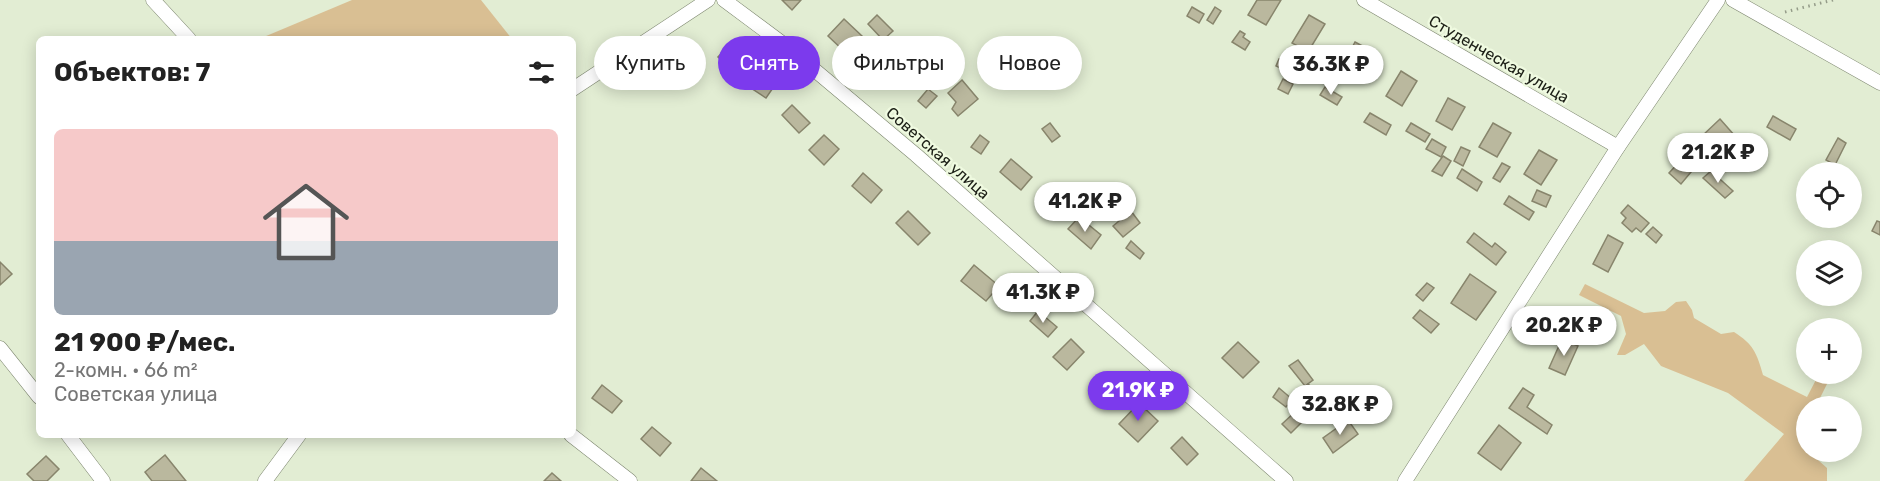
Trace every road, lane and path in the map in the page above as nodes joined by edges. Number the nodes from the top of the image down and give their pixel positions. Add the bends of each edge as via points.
1 (153, 0) edge
2 (708, 0) edge
3 (724, 0) edge
4 (1364, 0) edge
5 (1718, 0) edge
6 (1733, 0) edge
7 (1833, 0) edge
8 (1763, 17) junction
9 (186, 36) edge
10 (1880, 83) edge
11 (576, 87) edge
12 (1618, 147) junction
13 (0, 348) edge
14 (36, 393) edge
15 (70, 438) edge
16 (297, 438) edge
17 (575, 438) edge
18 (103, 481) edge
19 (265, 481) edge
20 (630, 481) edge
21 (1286, 481) edge
22 (1405, 481) edge

1 - 9 street
2 - 11 street
3 - 21 street, Советская улица via 786,46 916,155
4 - 12 street, Студенческая улица
5 - 12 street
6 - 8 street
7 - 8 path
8 - 10 street
12 - 22 street
13 - 14 street
15 - 18 street
16 - 19 street
17 - 20 street

